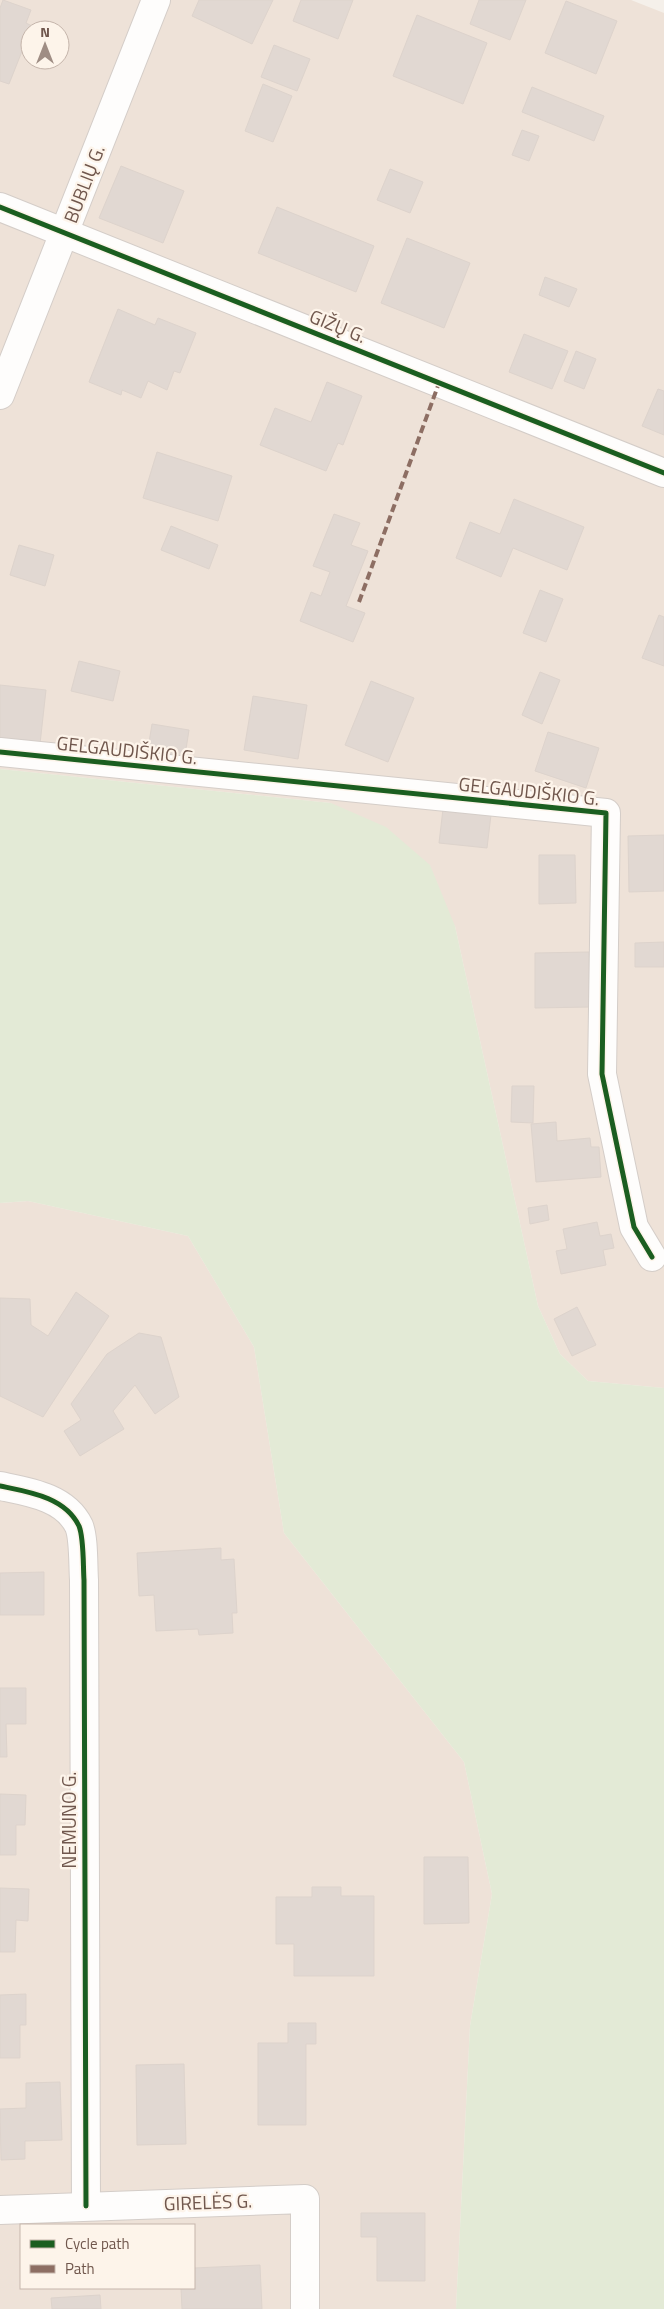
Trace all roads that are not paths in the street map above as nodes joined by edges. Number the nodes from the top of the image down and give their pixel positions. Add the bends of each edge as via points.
1 (156, 0) edge
2 (0, 207) edge
3 (64, 233) junction
4 (0, 395) edge
5 (664, 473) edge
6 (0, 752) edge
7 (652, 1257) dead end
8 (0, 1486) edge
9 (86, 2206) junction
10 (0, 2210) edge
11 (305, 2309) edge

1 - 3 street, BUBLIŲ G.
2 - 3 street, GIŽŲ G.
3 - 4 street, BUBLIŲ G.
3 - 5 street, GIŽŲ G.
6 - 7 street, GELGAUDIŠKIO G. via 606,813 602,1074 634,1227
8 - 9 street, NEMUNO G. via 31,1492 66,1508 80,1528 84,1580
9 - 10 street, GIRELĖS G.
9 - 11 street, GIRELĖS G. via 305,2198

